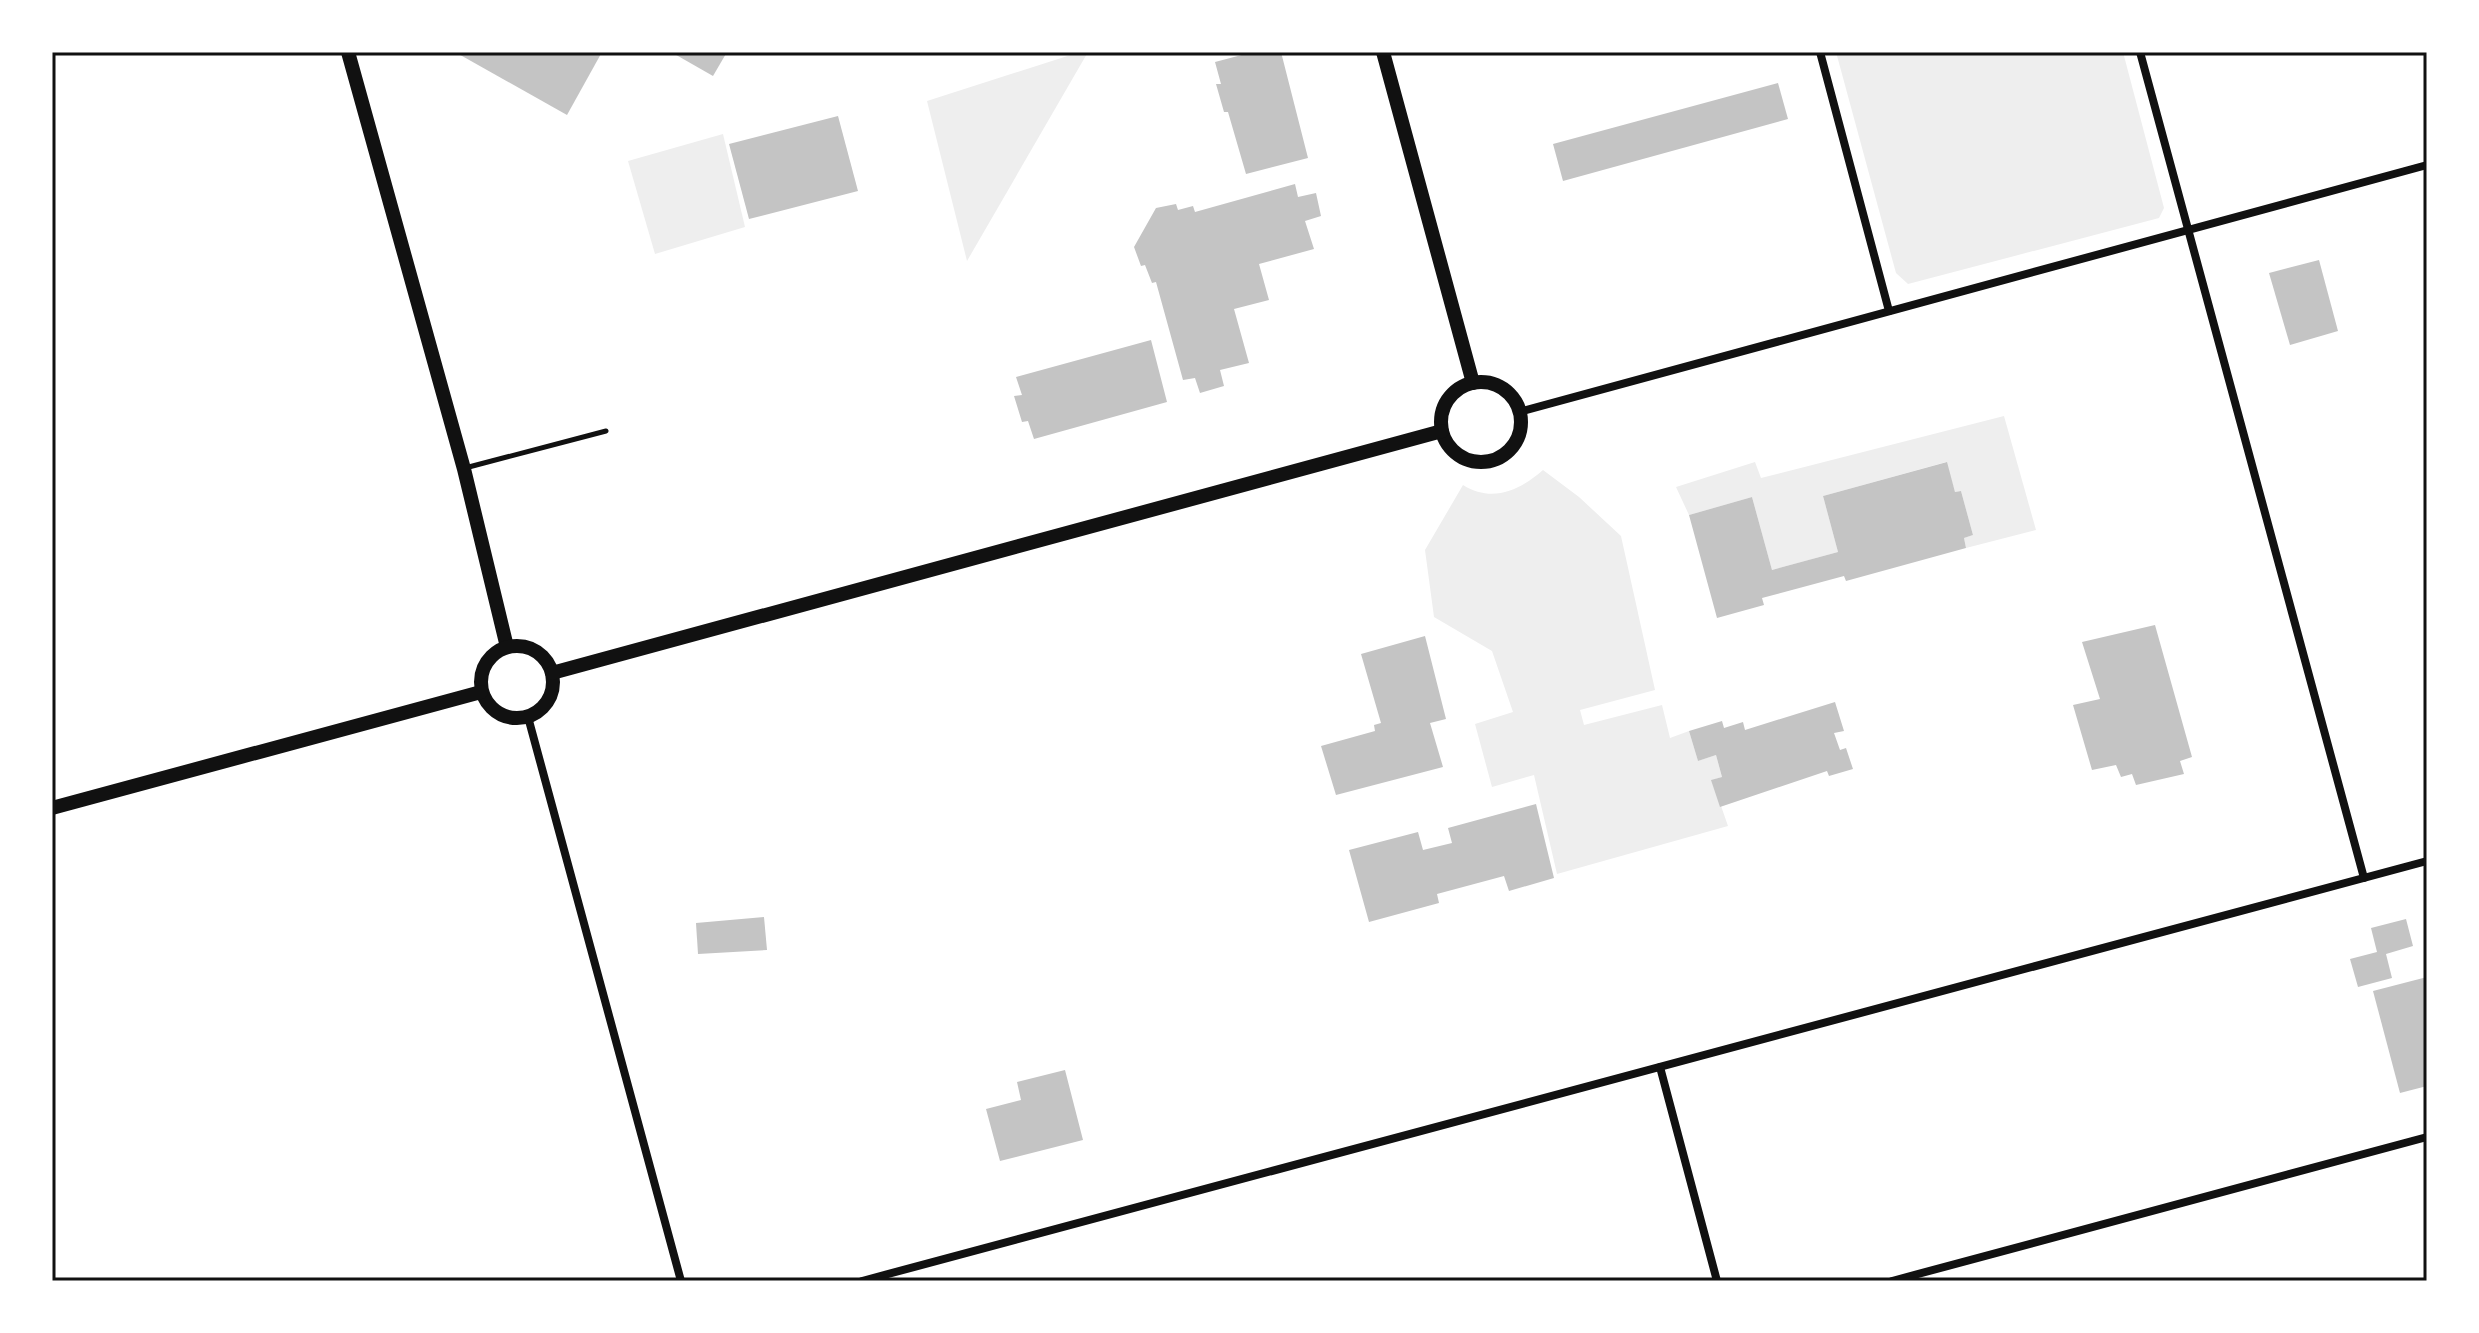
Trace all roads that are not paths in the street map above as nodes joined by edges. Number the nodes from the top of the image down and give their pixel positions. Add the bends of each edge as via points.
1 (348, 52) edge
2 (1383, 52) edge
3 (1820, 52) edge
4 (2140, 52) edge
5 (2427, 165) edge
6 (2188, 230) junction
7 (1889, 311) junction
8 (1473, 383) junction
9 (1519, 412) junction
10 (606, 431) dead end
11 (1442, 431) junction
12 (464, 469) junction
13 (507, 647) junction
14 (552, 673) junction
15 (481, 692) junction
16 (528, 717) junction
17 (52, 808) edge
18 (2427, 861) edge
19 (2364, 878) junction
20 (1660, 1067) junction
21 (2427, 1137) edge
22 (681, 1281) edge
23 (862, 1281) edge
24 (1717, 1281) edge
25 (1892, 1281) edge

1 - 12 street
2 - 8 street
3 - 7 street
4 - 6 street
5 - 6 street
6 - 7 street
6 - 19 street
7 - 9 street
8 - 9 street via 1507,392
8 - 11 street via 1444,406
9 - 11 street via 1521,424 1512,448 1491,461 1455,453
10 - 12 lane
11 - 14 street
12 - 13 street
13 - 14 street via 530,648
13 - 15 street via 488,659
14 - 16 street via 546,704
15 - 16 street via 494,711 516,719
15 - 17 street
16 - 22 street
18 - 19 street
19 - 20 street
20 - 23 street
20 - 24 street
21 - 25 street

